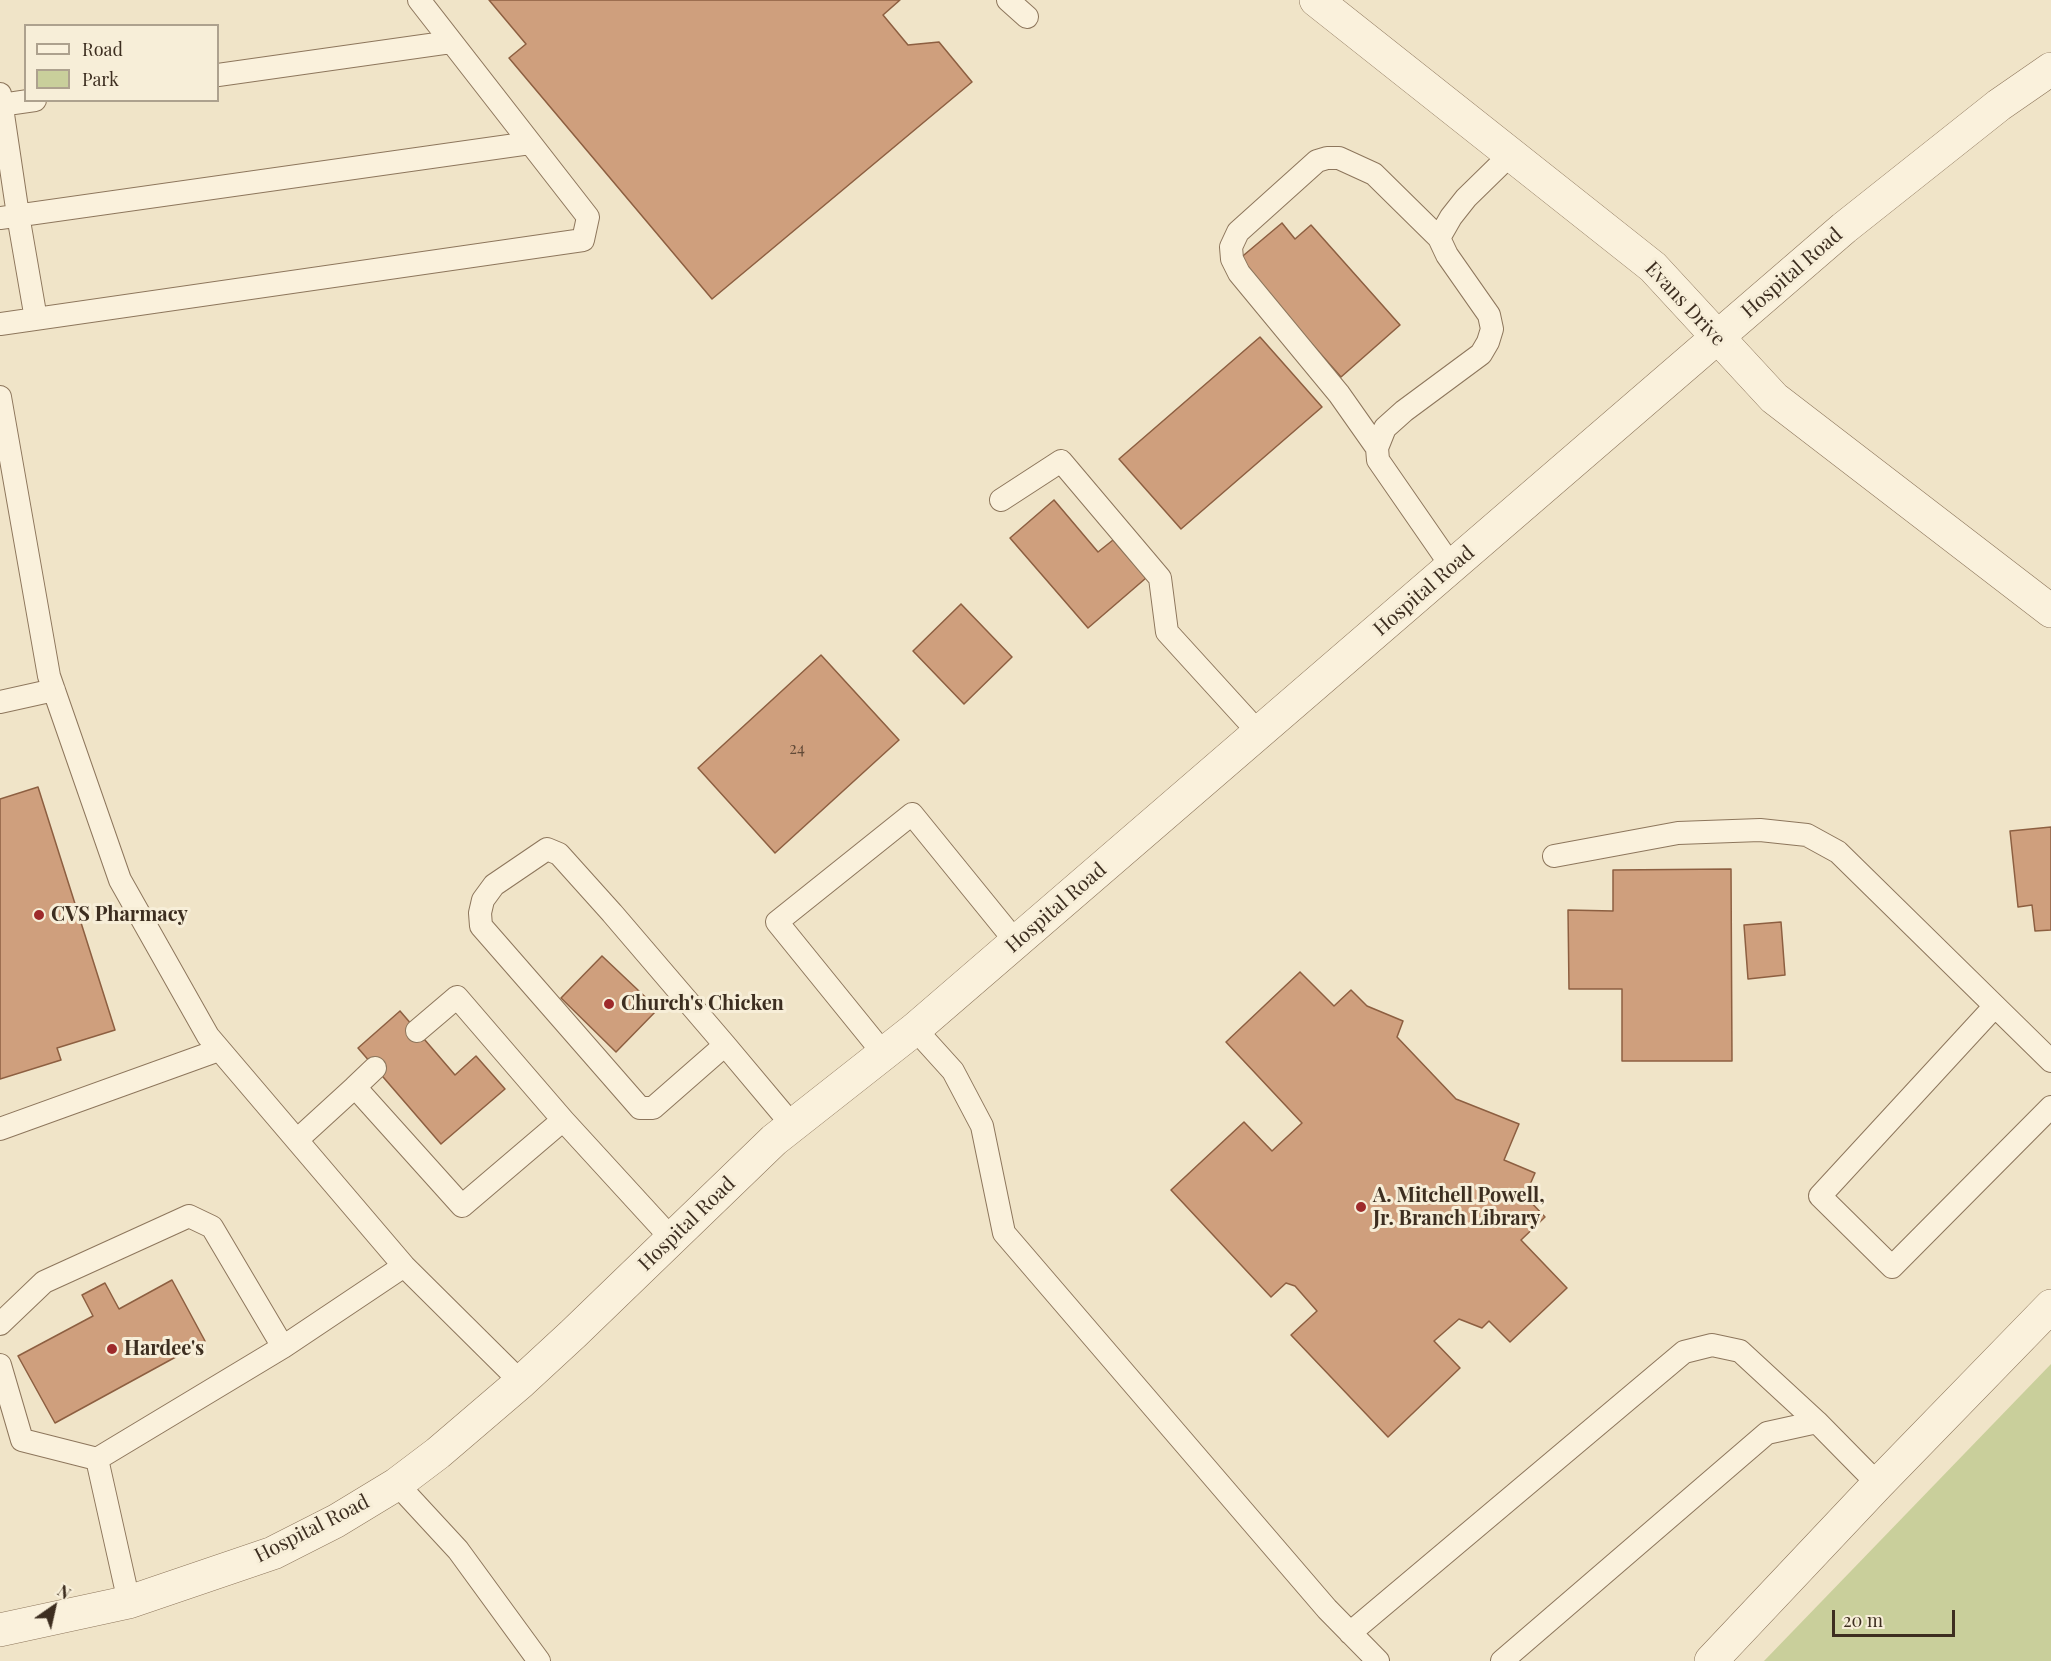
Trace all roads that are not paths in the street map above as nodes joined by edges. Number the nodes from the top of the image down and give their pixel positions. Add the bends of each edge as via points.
1 (419, 0) edge
2 (1008, 0) edge
3 (1316, 0) edge
4 (1027, 16) dead end
5 (451, 42) junction
6 (2051, 69) edge
7 (219, 75) edge
8 (24, 100) edge
9 (1, 101) edge
10 (530, 143) junction
11 (1511, 154) junction
12 (9, 216) edge
13 (1439, 238) junction
14 (36, 319) junction
15 (0, 324) edge
16 (1717, 337) junction
17 (0, 397) edge
18 (1377, 447) junction
19 (1001, 500) dead end
20 (1452, 567) junction
21 (2051, 611) edge
22 (54, 690) junction
23 (0, 702) edge
24 (1258, 733) junction
25 (1554, 856) dead end
26 (1016, 942) junction
27 (1995, 1006) junction
28 (915, 1029) junction
29 (417, 1031) dead end
30 (725, 1045) junction
31 (219, 1050) junction
32 (884, 1054) junction
33 (2051, 1061) edge
34 (375, 1068) dead end
35 (355, 1087) junction
36 (2051, 1107) edge
37 (563, 1120) junction
38 (793, 1126) junction
39 (0, 1129) edge
40 (297, 1140) junction
41 (672, 1239) junction
42 (404, 1266) junction
43 (2051, 1306) edge
44 (0, 1324) edge
45 (283, 1347) junction
46 (0, 1365) edge
47 (521, 1382) junction
48 (1817, 1422) junction
49 (97, 1459) junction
50 (397, 1484) junction
51 (1878, 1484) junction
52 (129, 1602) junction
53 (0, 1630) edge
54 (1350, 1633) junction
55 (539, 1661) edge
56 (1378, 1661) edge
57 (1502, 1661) edge
58 (1711, 1661) edge

1 - 5 lane
2 - 4 lane
3 - 11 street, Evans Drive
5 - 7 lane
5 - 10 lane
6 - 16 street, Hospital Road via 1999,105 1844,228
8 - 9 lane
9 - 12 lane
10 - 12 lane
10 - 14 lane via 588,217 582,240
11 - 13 lane via 1466,198
11 - 16 street, Evans Drive via 1653,267
12 - 14 lane
13 - 18 lane via 1489,315 1492,329 1481,354 1404,411 1385,428
13 - 18 lane via 1374,174 1339,158 1327,158 1317,161 1245,226 1231,247 1239,273 1339,394
14 - 15 lane
16 - 20 street, Hospital Road
16 - 21 street, Evans Drive via 1774,398
17 - 22 lane
18 - 20 lane via 1378,460
19 - 24 lane via 1061,461 1160,578 1167,632
20 - 24 street, Hospital Road
22 - 23 lane
22 - 31 lane via 120,880
24 - 26 street, Hospital Road
25 - 27 lane via 1678,833 1760,830 1807,836 1838,852
26 - 28 street, Hospital Road
26 - 32 lane via 912,814 777,922
27 - 33 lane
27 - 36 lane via 1820,1196 1892,1268
28 - 32 street, Hospital Road
28 - 54 lane via 952,1071 982,1126 1004,1233
29 - 37 lane via 457,998
30 - 30 lane via 559,854 547,849 494,885 483,900 481,926 640,1108 653,1108
30 - 38 lane
31 - 39 lane
31 - 40 lane
32 - 38 street, Hospital Road
34 - 35 lane
35 - 37 lane via 462,1206
35 - 40 lane
37 - 41 lane
38 - 41 street, Hospital Road
40 - 42 lane
41 - 47 street, Hospital Road
42 - 45 lane
42 - 47 lane
43 - 51 street
44 - 45 lane via 44,1282 189,1216 212,1227
45 - 49 lane
46 - 49 lane via 21,1440
47 - 50 street, Hospital Road
48 - 51 lane
48 - 54 lane via 1740,1351 1712,1345 1684,1352
48 - 57 lane via 1767,1433
49 - 52 lane
50 - 52 street, Hospital Road via 273,1553
50 - 55 lane via 458,1550
51 - 58 street
52 - 53 street, Hospital Road
54 - 56 lane

